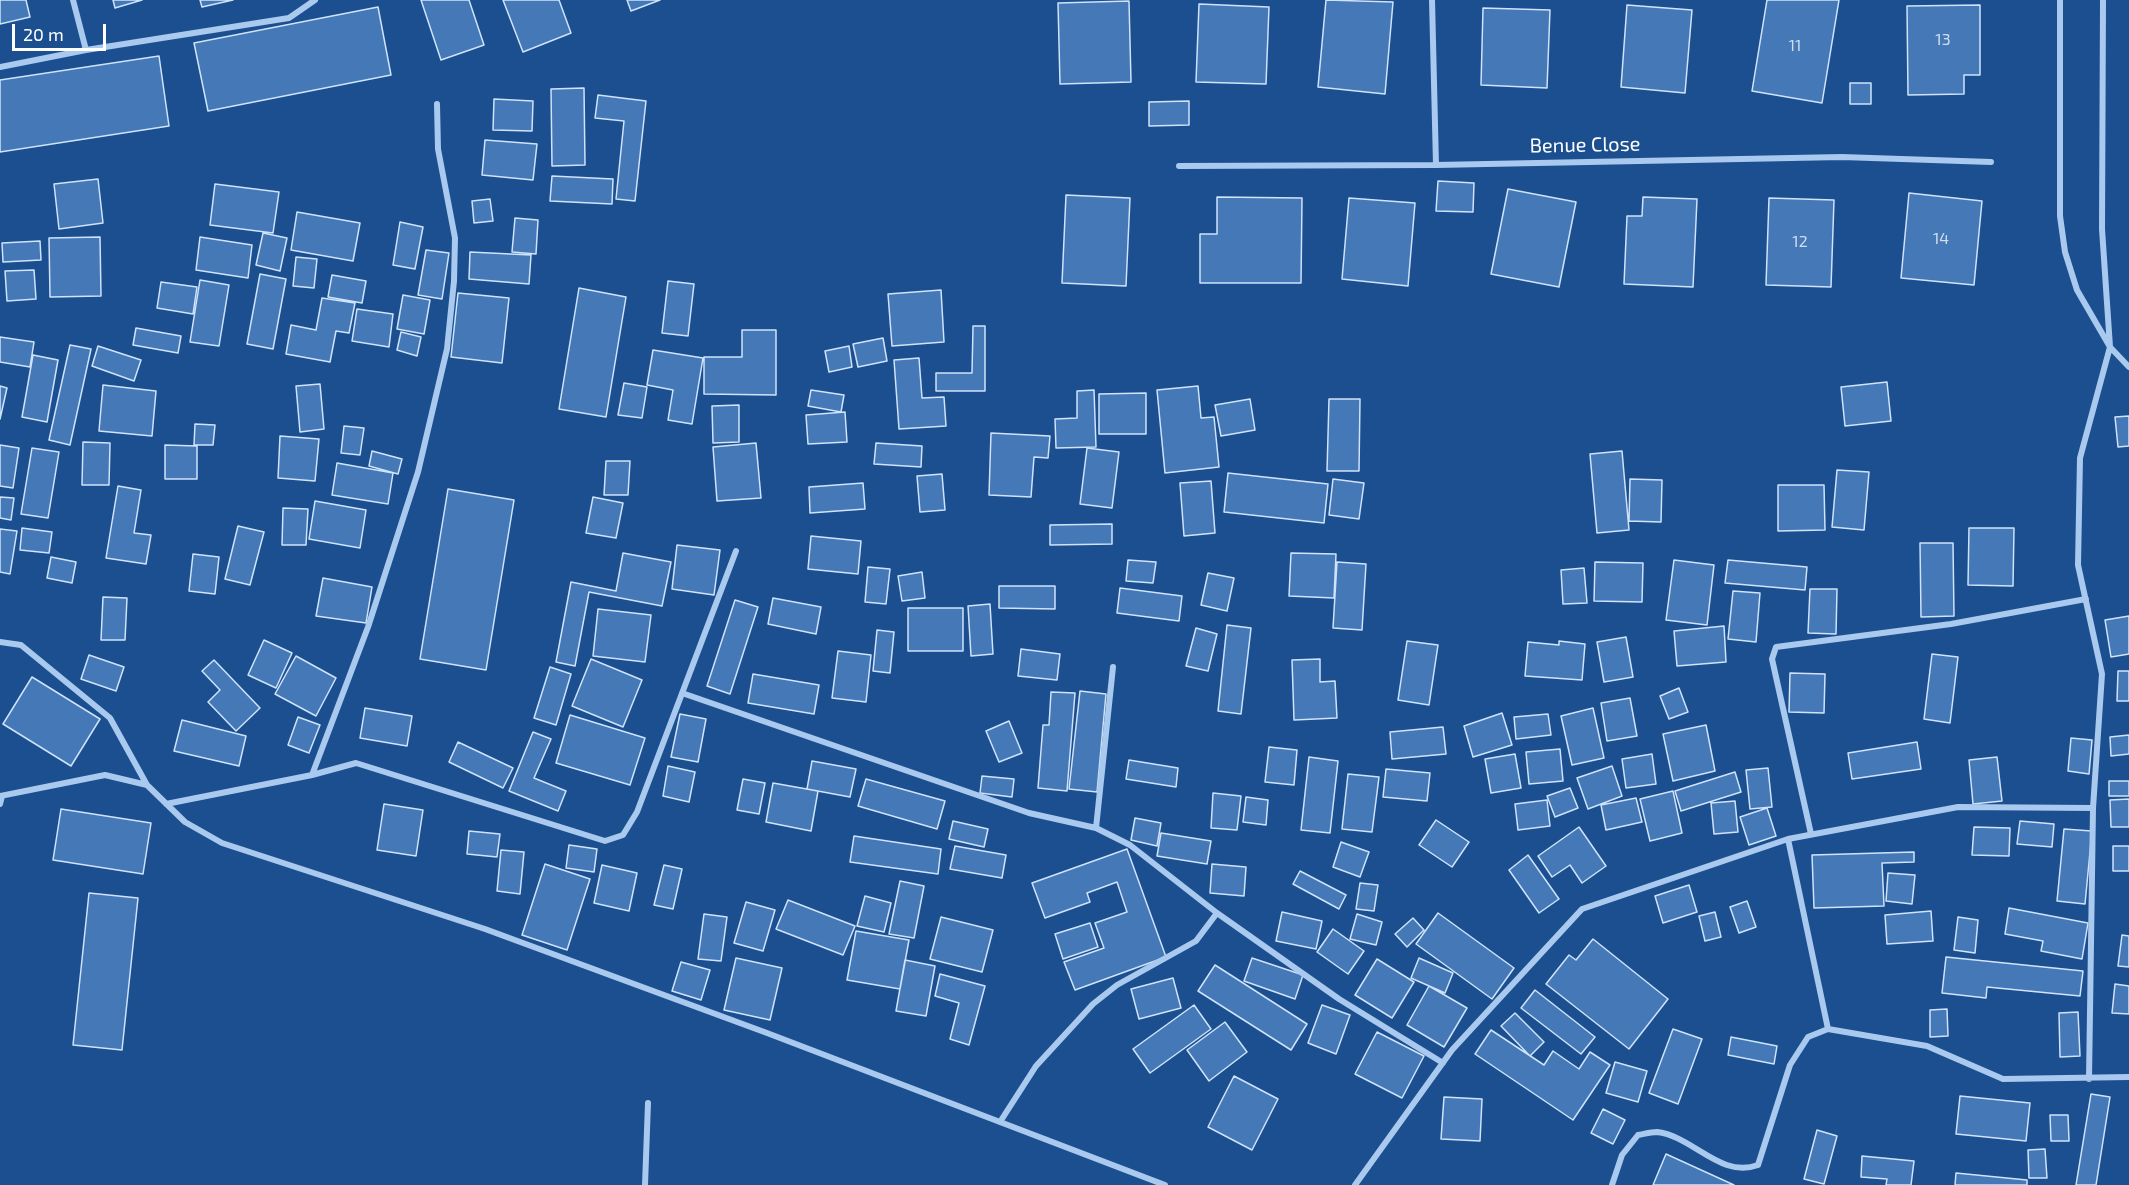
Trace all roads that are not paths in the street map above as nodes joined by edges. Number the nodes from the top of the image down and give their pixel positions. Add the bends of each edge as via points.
1 (73, 0) edge
2 (315, 0) edge
3 (1432, 0) edge
4 (2060, 0) edge
5 (2103, 0) edge
6 (86, 50) junction
7 (0, 67) edge
8 (437, 104) dead end
9 (1991, 162) dead end
10 (1179, 165) dead end
11 (1436, 165) junction
12 (2110, 348) junction
13 (2129, 367) edge
14 (736, 550) dead end
15 (2086, 599) junction
16 (0, 642) edge
17 (1113, 667) dead end
18 (682, 693) junction
19 (312, 775) junction
20 (147, 785) junction
21 (1, 796) edge
22 (0, 804) edge
23 (166, 804) junction
24 (2093, 808) junction
25 (1096, 828) junction
26 (1811, 834) junction
27 (1788, 839) junction
28 (1217, 913) junction
29 (1828, 1029) junction
30 (1443, 1063) junction
31 (2129, 1077) edge
32 (2089, 1079) junction
33 (648, 1103) dead end
34 (1000, 1122) junction
35 (645, 1185) edge
36 (1165, 1185) edge
37 (1355, 1185) edge
38 (1611, 1185) edge

1 - 6 street
2 - 6 street via 289,18
3 - 11 street
4 - 12 street via 2060,216 2065,252 2077,290
5 - 12 street via 2102,229
6 - 7 street
8 - 19 street via 438,149 455,238 447,349 415,483 368,627
9 - 11 street, Benue Close via 1842,157
10 - 11 street, Benue Close
12 - 13 street
12 - 15 street via 2080,458 2078,566
14 - 18 street
15 - 24 street via 2102,674
15 - 26 street via 1951,624 1776,647 1772,659
16 - 20 street via 21,645 110,718
17 - 25 street
18 - 19 street via 637,812 623,835 605,841 364,764 345,763
18 - 25 street via 1029,813
19 - 23 street
20 - 21 street via 105,775
20 - 23 street
21 - 22 street
23 - 34 street via 185,822 222,843 485,929
24 - 26 street via 1958,807
24 - 32 street
25 - 28 street via 1130,845
26 - 27 street
27 - 29 street
27 - 30 street via 1582,909
28 - 30 street via 1339,999
28 - 34 street via 1196,941 1117,985 1093,1004 1036,1066
29 - 32 street via 1927,1046 2003,1079
29 - 38 street via 1808,1037 1790,1065 1758,1166 1735,1169 1656,1132 1638,1136 1622,1155
30 - 37 street
31 - 32 street
33 - 35 street
34 - 36 street

